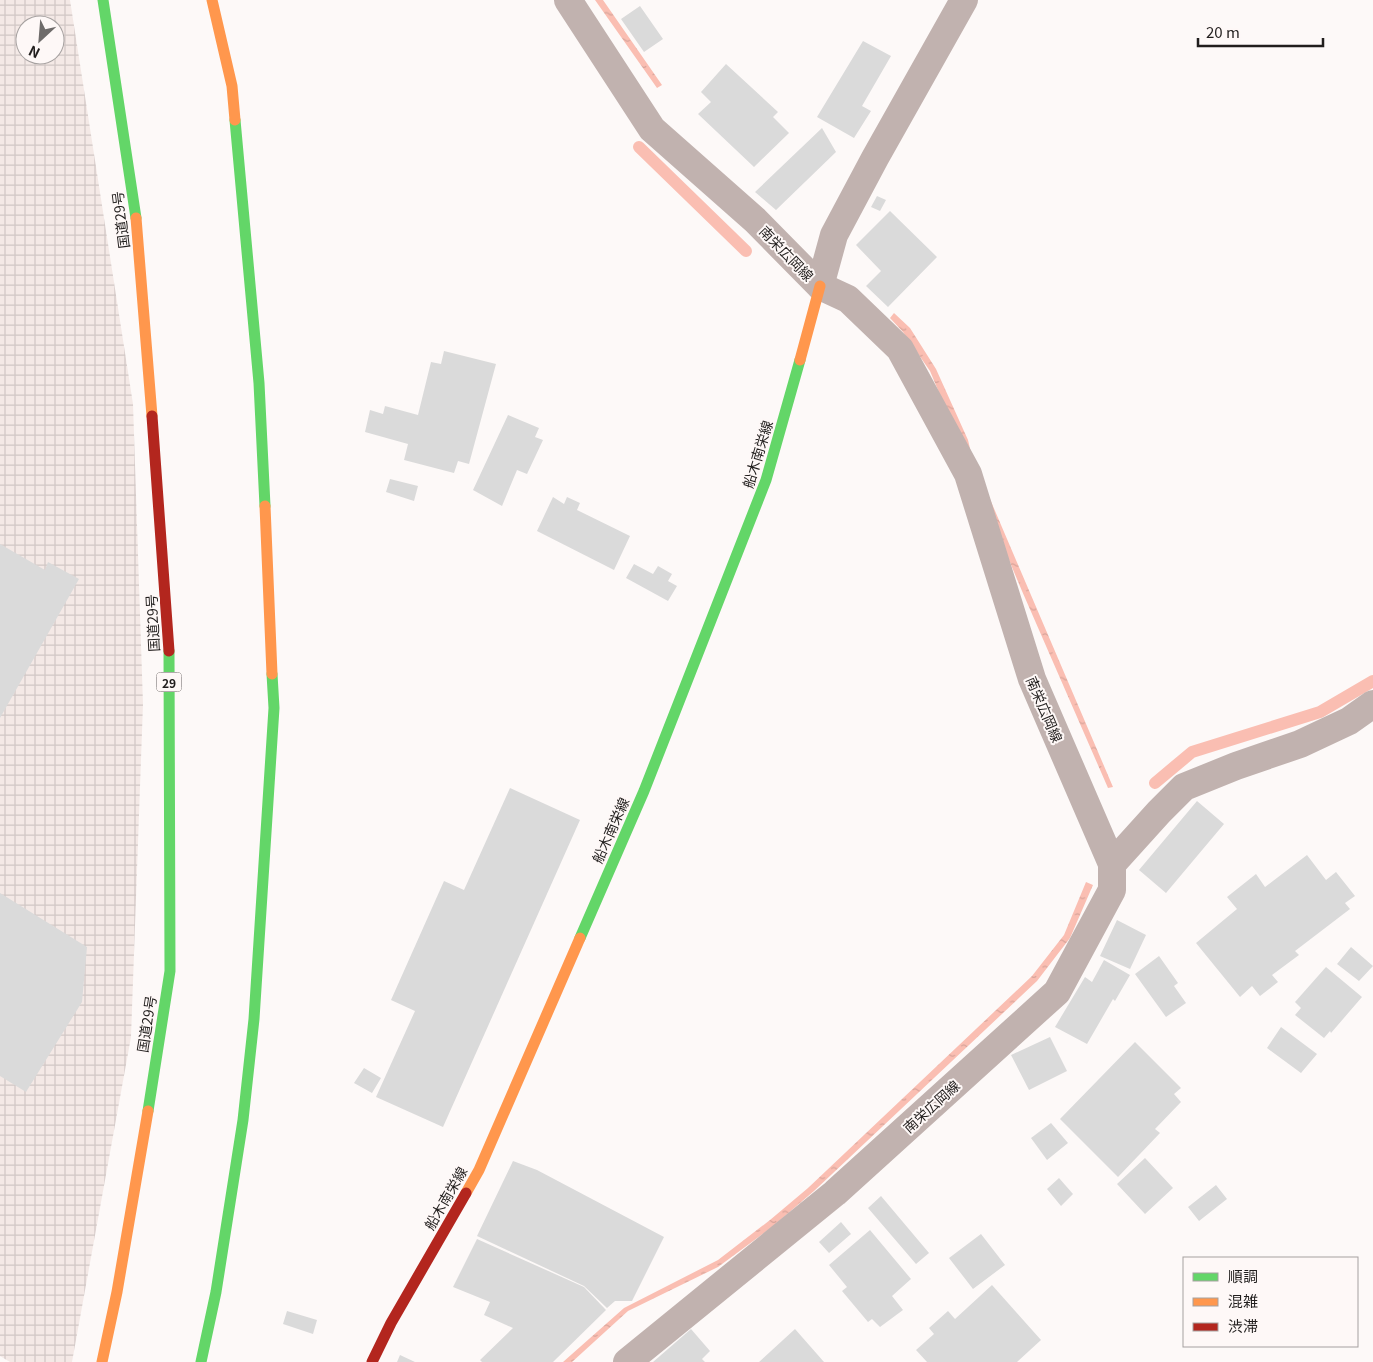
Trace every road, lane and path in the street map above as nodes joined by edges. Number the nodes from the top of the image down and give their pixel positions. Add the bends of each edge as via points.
1 (103, 0) edge
2 (212, 0) edge
3 (568, 0) edge
4 (964, 0) edge
5 (820, 286) junction
6 (1373, 704) edge
7 (1112, 864) junction
8 (102, 1362) edge
9 (201, 1362) edge
10 (372, 1362) edge
11 (627, 1362) edge

1 - 8 main road, 国道29号 / 29 via 136,222 169,640 170,971 117,1292
2 - 9 main road via 232,86 259,383 274,708 254,1019 243,1120 216,1292
3 - 5 street, 南栄広岡線 via 652,129 754,220
4 - 5 street via 834,235
5 - 7 street, 南栄広岡線 via 848,300 900,349 968,474 1032,679
5 - 10 main road, 船木南栄線 via 766,480 644,791 479,1170
6 - 7 street via 1349,721 1300,744 1184,787
7 - 11 street, 南栄広岡線 via 1112,890 1057,992 835,1193

